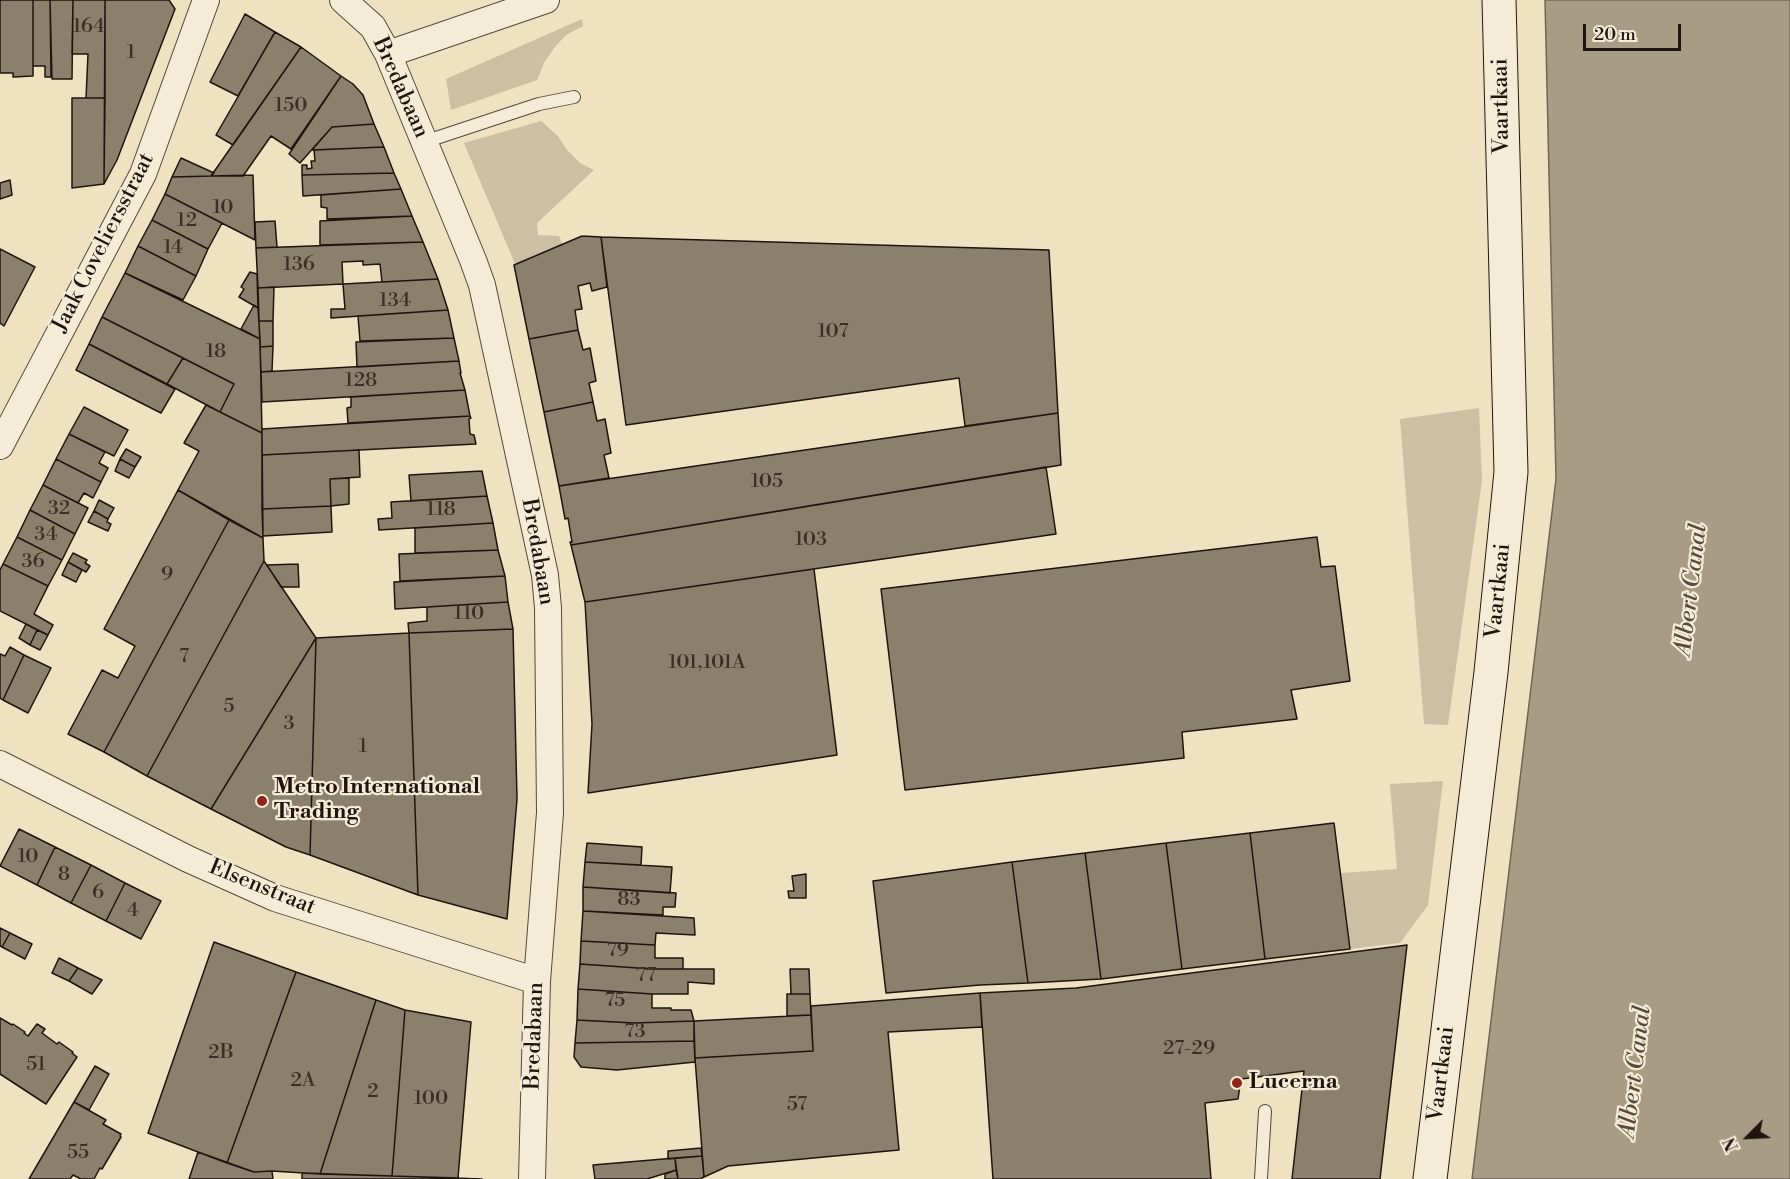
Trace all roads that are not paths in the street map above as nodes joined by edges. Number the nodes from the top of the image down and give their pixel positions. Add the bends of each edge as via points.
1 (206, 0) edge
2 (343, 0) edge
3 (546, 0) edge
4 (1500, 0) edge
5 (388, 54) junction
6 (574, 97) dead end
7 (424, 142) junction
8 (0, 446) edge
9 (0, 764) edge
10 (537, 981) junction
11 (1265, 1111) dead end
12 (532, 1179) edge
13 (1261, 1179) edge
14 (1430, 1179) edge

1 - 8 street, Jaak Coveliersstraat via 143,174
2 - 5 street, Bredabaan via 373,27
3 - 5 street
4 - 14 street, Vaartkaai via 1511,472
5 - 7 street, Bredabaan
6 - 7 lane via 539,104
7 - 10 street, Bredabaan via 482,285 545,575 550,813
9 - 10 street, Elsenstraat via 275,898
10 - 12 street, Bredabaan
11 - 13 lane

